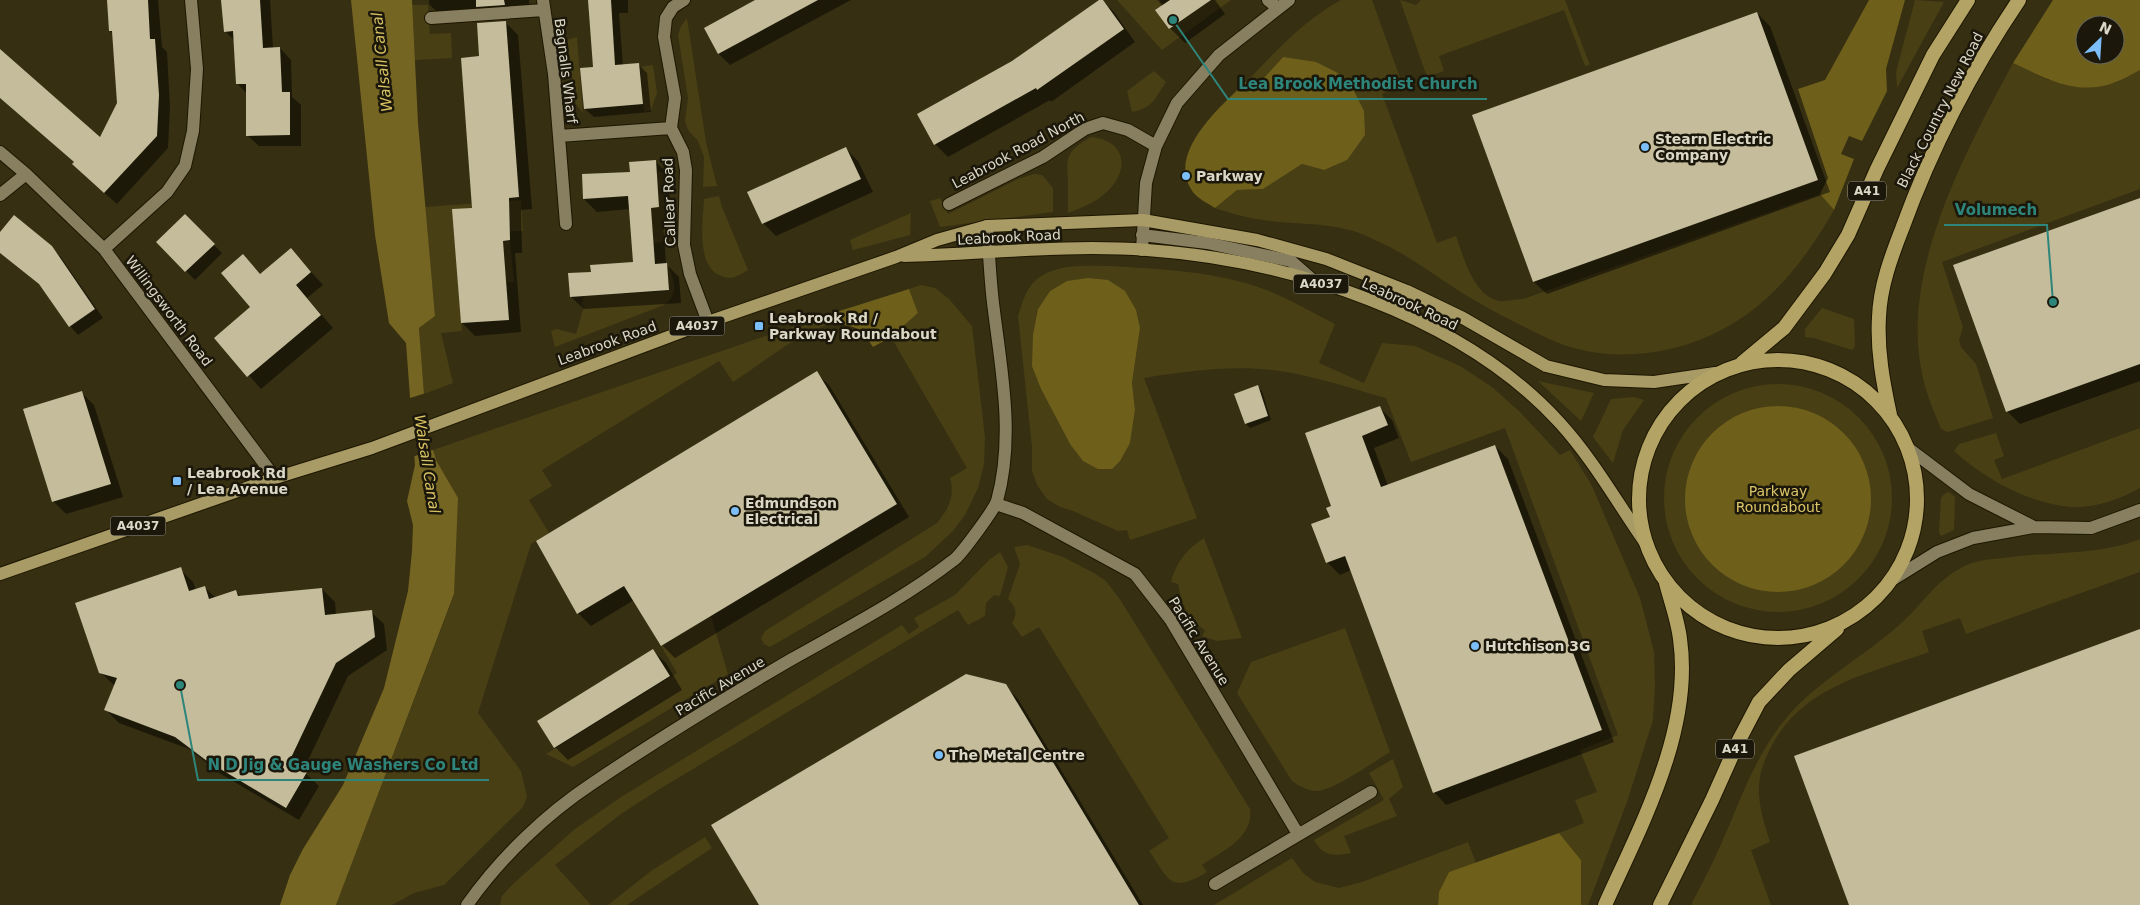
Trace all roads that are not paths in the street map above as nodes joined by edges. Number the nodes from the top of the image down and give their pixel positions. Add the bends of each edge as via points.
1 (191, 0) edge
2 (684, 0) edge
3 (1289, 0) edge
4 (1968, 0) edge
5 (2019, 0) edge
6 (1273, 4) edge
7 (543, 5) edge
8 (431, 18) dead end
9 (671, 128) junction
10 (559, 136) junction
11 (1156, 146) junction
12 (0, 152) edge
13 (26, 174) junction
14 (0, 195) edge
15 (949, 204) dead end
16 (1143, 220) junction
17 (566, 224) dead end
18 (987, 226) junction
19 (1142, 235) junction
20 (104, 249) junction
21 (1142, 250) junction
22 (989, 253) junction
23 (896, 257) junction
24 (1315, 282) junction
25 (708, 322) junction
26 (1741, 363) junction
27 (1715, 374) junction
28 (1890, 415) junction
29 (1908, 448) junction
30 (275, 478) junction
31 (996, 504) junction
32 (2140, 510) edge
33 (2034, 527) junction
34 (1646, 544) junction
35 (0, 574) edge
36 (1892, 580) junction
37 (1666, 583) junction
38 (1847, 620) junction
39 (1370, 792) dead end
40 (1298, 834) junction
41 (1215, 884) dead end
42 (467, 905) edge
43 (1605, 905) edge
44 (1660, 905) edge

1 - 20 street via 197,69 193,131 185,166 167,192
2 - 9 street via 673,7 666,18 664,37 675,98
3 - 6 street
4 - 26 highway, Black Country New Road / A41 via 1929,63 1848,236 1825,273 1784,328
5 - 28 highway, Black Country New Road / A41 via 1993,39 1948,124 1914,194 1895,247 1879,316 1880,368
6 - 11 street via 1219,55 1177,103
7 - 8 street, Bagnalls Wharf
7 - 10 street, Bagnalls Wharf via 554,74
9 - 10 street, Bagnalls Wharf
9 - 25 street, Callear Road via 683,152 686,170 684,245 690,274
10 - 17 street, Bagnalls Wharf
11 - 15 street, Leabrook Road North via 1128,130 1103,123 1085,129 1043,157
11 - 16 street via 1146,183
12 - 13 street, Willingsworth Road
13 - 14 street
13 - 20 street, Willingsworth Road
16 - 18 main road, Leabrook Road / A4037
16 - 19 street
16 - 27 main road, Leabrook Road / A4037 via 1257,240 1326,259 1407,291 1464,318 1546,366 1573,374 1604,380 1654,382
18 - 22 street, Pacific Avenue
18 - 23 main road, Leabrook Road / A4037 via 937,240
19 - 21 street
19 - 24 street via 1207,243 1291,261
20 - 30 street, Willingsworth Road
21 - 22 main road, Leabrook Road / A4037 via 1062,249
21 - 24 main road, Leabrook Road / A4037 via 1230,260
22 - 23 main road, Leabrook Road / A4037
22 - 31 street, Pacific Avenue via 1005,383 1005,457
23 - 25 main road, Leabrook Road / A4037
24 - 34 main road, Leabrook Road / A4037 via 1368,299 1428,325 1479,354 1524,388 1560,422
25 - 30 main road, Leabrook Road / A4037 via 372,448
26 - 27 highway, A41
26 - 28 highway, A41 via 1766,359 1792,360 1827,368 1856,382
27 - 34 highway, A41 via 1684,395 1651,438 1638,487 1639,515
28 - 29 highway, A41
29 - 33 street via 1969,494
29 - 36 highway, A41 via 1918,491 1916,524 1908,551
30 - 35 main road, A4037
31 - 40 street, Pacific Avenue via 1023,513 1135,574 1170,619
31 - 42 street, Pacific Avenue via 957,557 907,593 727,698 561,806 501,864
32 - 33 street via 2091,528
33 - 36 street via 1973,538 1937,552
34 - 37 highway, A41
36 - 38 highway, A41 via 1875,600
37 - 38 highway, A41 via 1697,612 1716,624 1762,637 1784,638 1815,633
37 - 43 highway, A41 via 1680,639 1679,705 1671,747 1654,795
38 - 44 highway, A41 via 1788,670 1760,702
39 - 40 street
40 - 41 street

